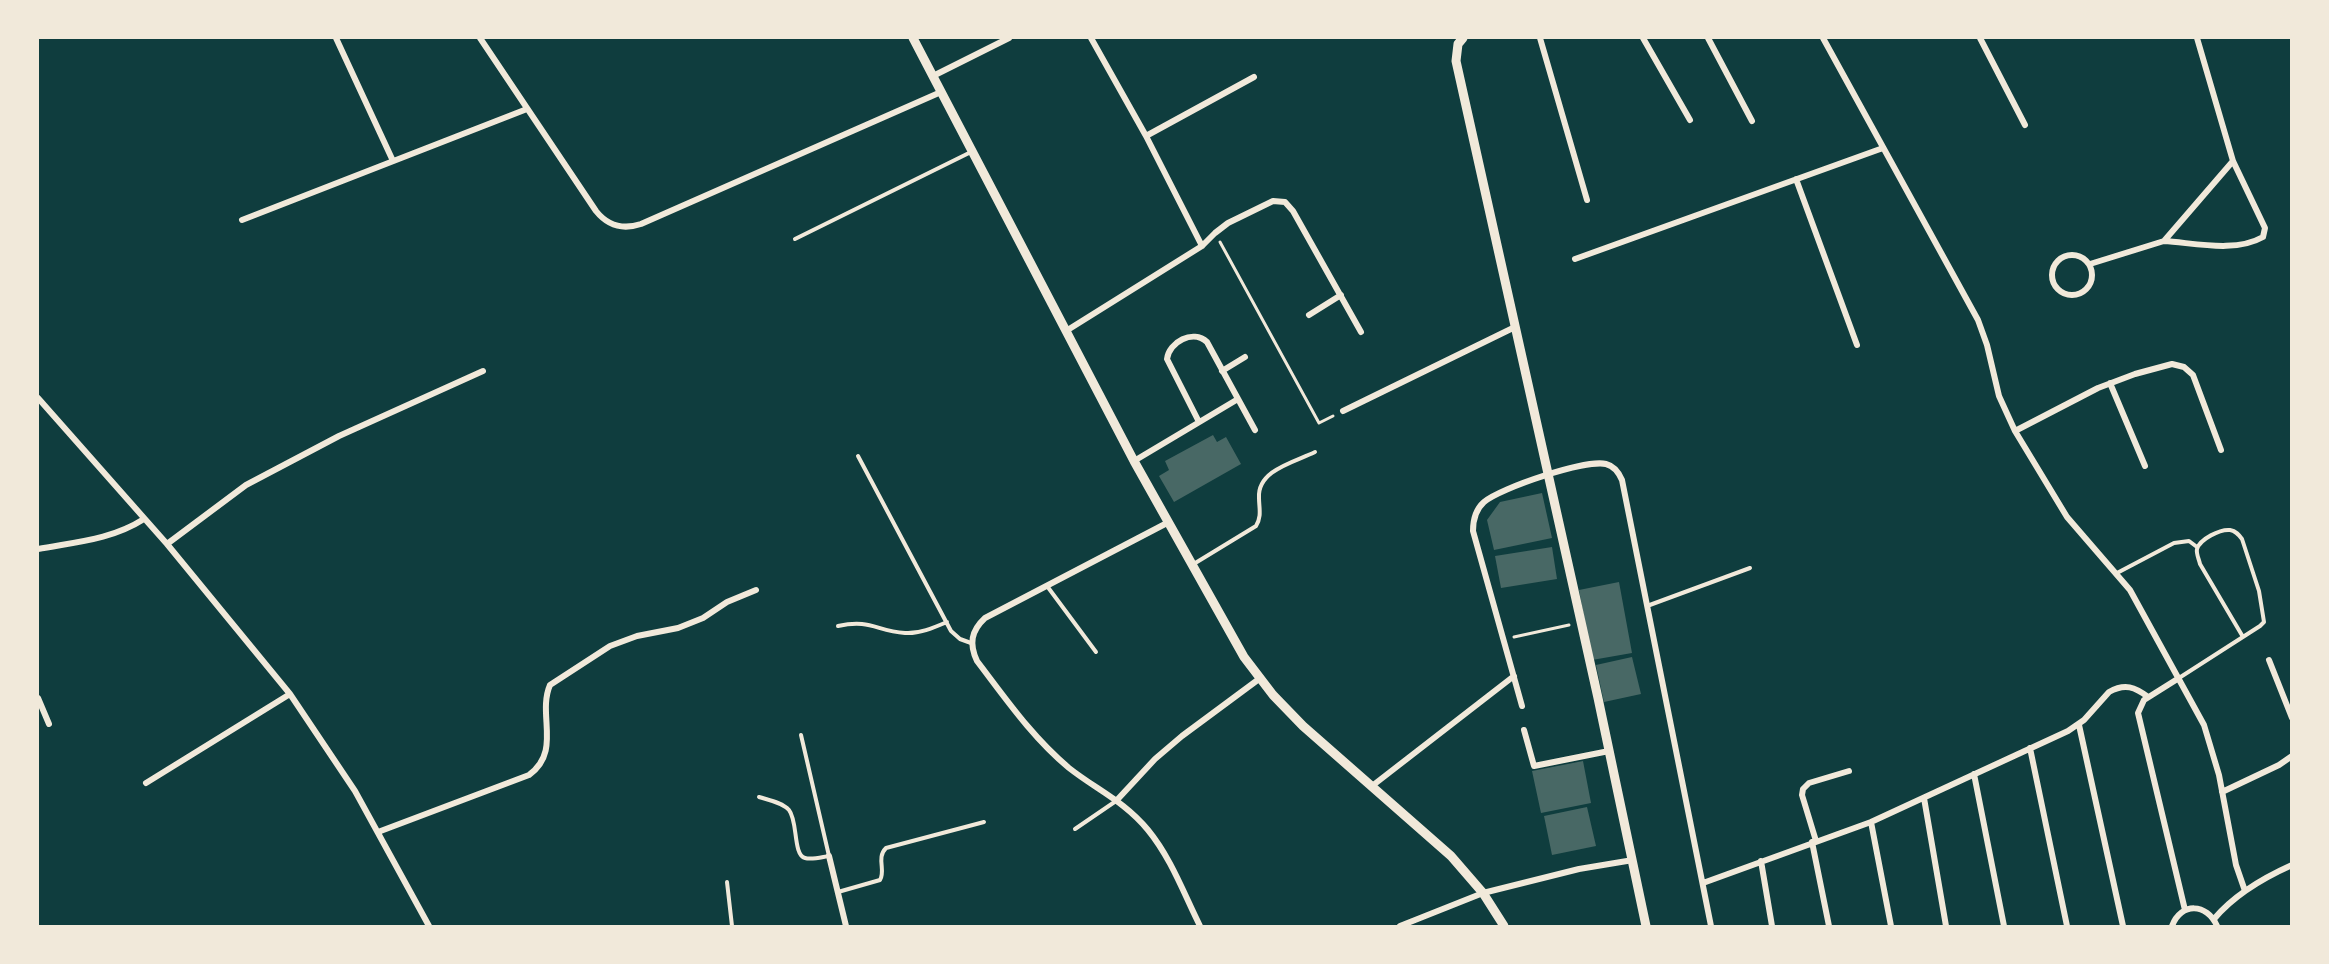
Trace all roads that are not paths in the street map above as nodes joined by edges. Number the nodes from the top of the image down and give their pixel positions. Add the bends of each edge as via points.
1 (336, 38) edge
2 (480, 38) edge
3 (913, 38) edge
4 (1009, 38) edge
5 (1091, 38) edge
6 (1463, 38) edge
7 (1540, 38) edge
8 (1643, 38) edge
9 (1708, 38) edge
10 (1823, 38) edge
11 (1980, 38) edge
12 (2197, 38) edge
13 (933, 76) junction
14 (1254, 77) dead end
15 (941, 92) junction
16 (527, 109) junction
17 (1690, 120) dead end
18 (1752, 121) dead end
19 (2025, 125) dead end
20 (1146, 136) junction
21 (1883, 148) junction
22 (972, 151) junction
23 (2233, 160) junction
24 (393, 161) junction
25 (1796, 179) junction
26 (1587, 200) dead end
27 (242, 220) dead end
28 (795, 239) dead end
29 (2164, 241) junction
30 (1202, 246) junction
31 (1575, 259) dead end
32 (2090, 264) junction
33 (1341, 295) junction
34 (1309, 315) dead end
35 (1515, 327) junction
36 (1066, 331) junction
37 (1361, 332) dead end
38 (1857, 345) dead end
39 (1245, 357) dead end
40 (1222, 370) junction
41 (483, 371) dead end
42 (2110, 383) junction
43 (38, 398) edge
44 (1238, 399) junction
45 (1343, 411) road end
46 (1199, 422) junction
47 (1255, 430) dead end
48 (2015, 431) junction
49 (2222, 450) dead end
50 (1315, 452) dead end
51 (858, 456) dead end
52 (1134, 461) junction
53 (2145, 466) dead end
54 (1548, 474) junction
55 (144, 519) junction
56 (1167, 523) junction
57 (167, 544) junction
58 (2198, 547) junction
59 (38, 549) edge
60 (1191, 566) junction
61 (1750, 568) dead end
62 (2117, 573) junction
63 (1047, 586) junction
64 (756, 590) dead end
65 (1647, 606) junction
66 (946, 622) junction
67 (838, 626) dead end
68 (2243, 637) junction
69 (971, 643) junction
70 (1096, 652) dead end
71 (2269, 660) dead end
72 (1514, 676) junction
73 (2179, 678) junction
74 (1259, 679) junction
75 (290, 694) junction
76 (2148, 697) junction
77 (38, 698) edge
78 (1522, 706) dead end
79 (2292, 718) edge
80 (49, 724) dead end
81 (2079, 725) junction
82 (1524, 730) dead end
83 (801, 735) dead end
84 (2030, 748) junction
85 (1609, 751) junction
86 (2292, 756) edge
87 (1849, 771) dead end
88 (1974, 774) junction
89 (146, 783) dead end
90 (1372, 786) junction
91 (2222, 792) junction
92 (759, 797) dead end
93 (1923, 798) junction
94 (1117, 800) junction
95 (984, 822) dead end
96 (1871, 822) junction
97 (1075, 829) dead end
98 (378, 832) junction
99 (1814, 842) junction
100 (829, 856) junction
101 (1633, 860) junction
102 (1761, 861) junction
103 (2292, 865) edge
104 (727, 882) dead end
105 (1702, 883) junction
106 (2245, 891) junction
107 (838, 892) junction
108 (1483, 893) junction
109 (2185, 910) junction
110 (2214, 919) junction
111 (429, 927) edge
112 (732, 927) edge
113 (846, 927) edge
114 (1200, 927) edge
115 (1400, 927) edge
116 (1504, 927) edge
117 (1646, 927) edge
118 (1712, 927) edge
119 (1772, 927) edge
120 (1829, 927) edge
121 (1891, 927) edge
122 (1946, 927) edge
123 (2004, 927) edge
124 (2067, 927) edge
125 (2123, 927) edge
126 (2172, 927) edge
127 (2217, 927) edge

1 - 24 street
2 - 16 street
3 - 13 street
4 - 13 street
5 - 20 street
6 - 35 street via 1458,44 1456,61
7 - 26 street
8 - 17 street
9 - 18 street
10 - 21 street
11 - 19 street
12 - 23 street
13 - 15 street
14 - 20 street
15 - 16 street via 627,227 613,225 601,217
15 - 22 street
16 - 24 street
20 - 30 street
21 - 25 street
21 - 48 street via 1978,320 1999,396
22 - 28 lane
22 - 36 street
23 - 29 street
23 - 29 street via 2265,228 2264,237 2228,245
24 - 27 street
25 - 31 street
25 - 38 street
29 - 32 street
30 - 33 street via 1215,232 1267,203 1285,202
30 - 36 street
32 - 32 street via 2072,254 2062,258 2053,268 2053,282 2062,292 2080,293 2090,284
33 - 34 street
33 - 37 street
35 - 45 street
35 - 54 street
36 - 52 street
39 - 40 street
40 - 44 street
40 - 46 street via 1207,342 1197,336 1172,346 1167,354 1168,364
41 - 57 street via 339,436 246,485
42 - 48 street
42 - 49 street via 2166,365 2184,367 2195,380
42 - 53 street
43 - 55 street
44 - 46 street
44 - 47 street
46 - 52 street
48 - 62 street via 2067,517
50 - 60 lane via 1269,474 1260,485 1260,516 1256,526
51 - 66 lane
52 - 56 street
54 - 65 street via 1600,463 1616,470 1622,480
54 - 72 street via 1492,497 1475,514 1473,531
54 - 85 street
55 - 57 street
55 - 59 street via 105,538
56 - 60 street
56 - 63 street
57 - 75 street
58 - 62 lane via 2189,542 2174,543
58 - 68 lane via 2200,564
58 - 68 lane via 2215,534 2230,530 2242,539 2265,617 2260,626
60 - 74 street
61 - 65 lane
62 - 73 street
63 - 69 street via 985,618 973,633
63 - 70 lane
64 - 98 street via 678,628 610,646 550,685 546,694 546,749 538,768 529,775
65 - 105 street
66 - 67 lane via 907,634 862,623
66 - 69 lane via 955,636
68 - 73 lane
69 - 94 street via 977,661 1038,739 1070,768
71 - 79 street
72 - 78 street
72 - 90 street
73 - 76 street
73 - 91 street via 2204,725
74 - 90 street via 1303,726
74 - 94 street via 1155,759
75 - 89 street
75 - 98 street
76 - 81 street via 2135,688 2115,688
76 - 109 street via 2138,708 2138,718
77 - 80 street
81 - 84 street
81 - 125 street
82 - 85 street via 1534,766
83 - 100 lane
84 - 88 street
84 - 124 street
85 - 101 street
86 - 91 street
87 - 99 street via 1809,783 1803,789
88 - 93 street
88 - 123 street
90 - 108 street via 1451,856
91 - 106 street
92 - 100 lane via 788,810 802,857
93 - 96 street
93 - 122 street
94 - 97 lane
94 - 114 street via 1149,832
95 - 107 lane via 886,848 881,855 880,880
96 - 99 street
96 - 121 street
98 - 111 street
99 - 102 street
99 - 120 street
100 - 107 street
101 - 108 street
101 - 117 street
102 - 105 street
102 - 119 street
103 - 106 street
104 - 112 lane
105 - 118 street
106 - 110 street
107 - 113 street
108 - 115 street
108 - 116 street
109 - 110 street via 2198,909
109 - 126 street via 2175,918
110 - 127 street

